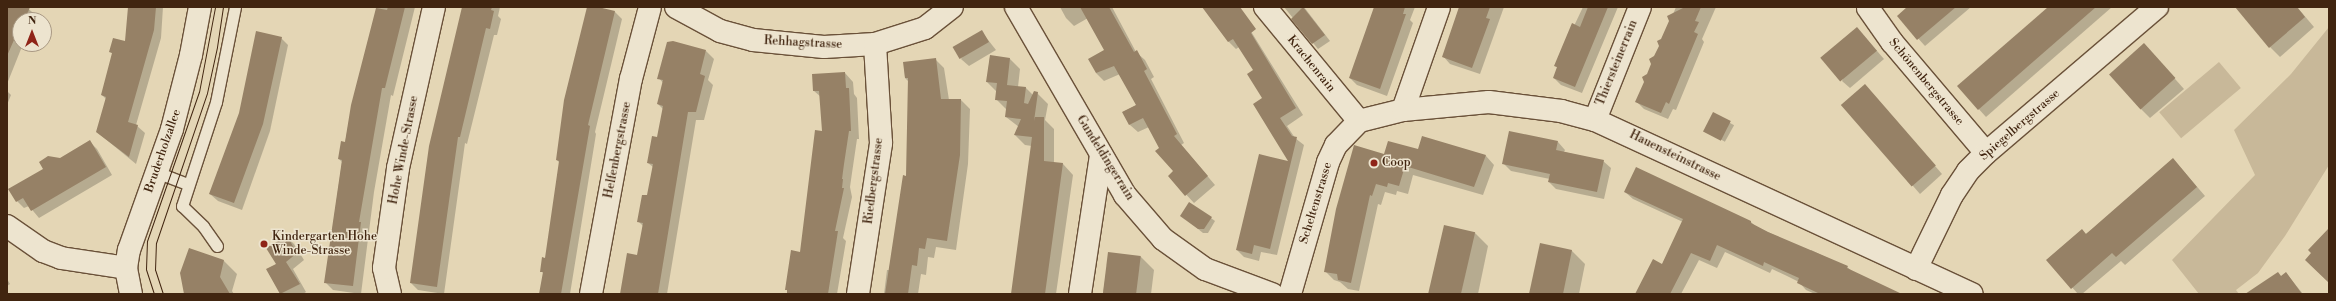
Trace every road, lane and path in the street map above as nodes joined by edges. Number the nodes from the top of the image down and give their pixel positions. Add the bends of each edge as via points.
1 (200, 7) edge
2 (235, 7) edge
3 (434, 7) edge
4 (650, 7) edge
5 (676, 7) edge
6 (952, 7) edge
7 (1016, 7) edge
8 (1264, 7) edge
9 (1439, 7) edge
10 (1640, 7) edge
11 (2156, 7) edge
12 (1868, 8) edge
13 (875, 44) junction
14 (1404, 110) junction
15 (1595, 120) junction
16 (1359, 121) junction
17 (1986, 154) junction
18 (1101, 155) junction
19 (156, 172) junction
20 (188, 184) junction
21 (7, 226) edge
22 (217, 246) dead end
23 (126, 268) junction
24 (1916, 269) junction
25 (130, 294) edge
26 (390, 294) edge
27 (591, 294) edge
28 (858, 294) edge
29 (1080, 294) edge
30 (1272, 294) edge
31 (1290, 294) edge
32 (1972, 294) edge

1 - 19 street, Bruderholzallee via 172,129
2 - 20 lane via 216,102
3 - 26 street, Hohe Winde-Strasse via 398,168 384,268
4 - 27 street, Helfenbergstrasse via 631,79
5 - 13 street, Rehhagstrasse via 720,31 753,40 824,47
6 - 13 street, Rehhagstrasse via 925,28
7 - 18 street, Gundeldingerrain
8 - 16 street, Krachenrain
9 - 14 street
10 - 15 street, Thiersteinerrain
11 - 17 street, Spiegelbergstrasse
12 - 17 street, Schönenbergstrasse via 1897,48
13 - 28 street, Riedbergstrasse via 881,143
14 - 15 street, Hauensteinstrasse via 1489,102 1561,111
14 - 16 street, Hauensteinstrasse
15 - 24 street, Hauensteinstrasse
16 - 31 street, Scheltenstrasse via 1336,145 1328,162
17 - 24 street, Spiegelbergstrasse via 1968,171 1952,194
18 - 29 street
18 - 30 street, Gundeldingerrain via 1126,195 1163,239 1205,270
19 - 20 lane
19 - 23 street, Bruderholzallee via 129,250
20 - 22 lane via 182,206 208,232
21 - 23 street via 43,251 61,258
23 - 25 street, Bruderholzallee
24 - 32 street, Hauensteinstrasse

